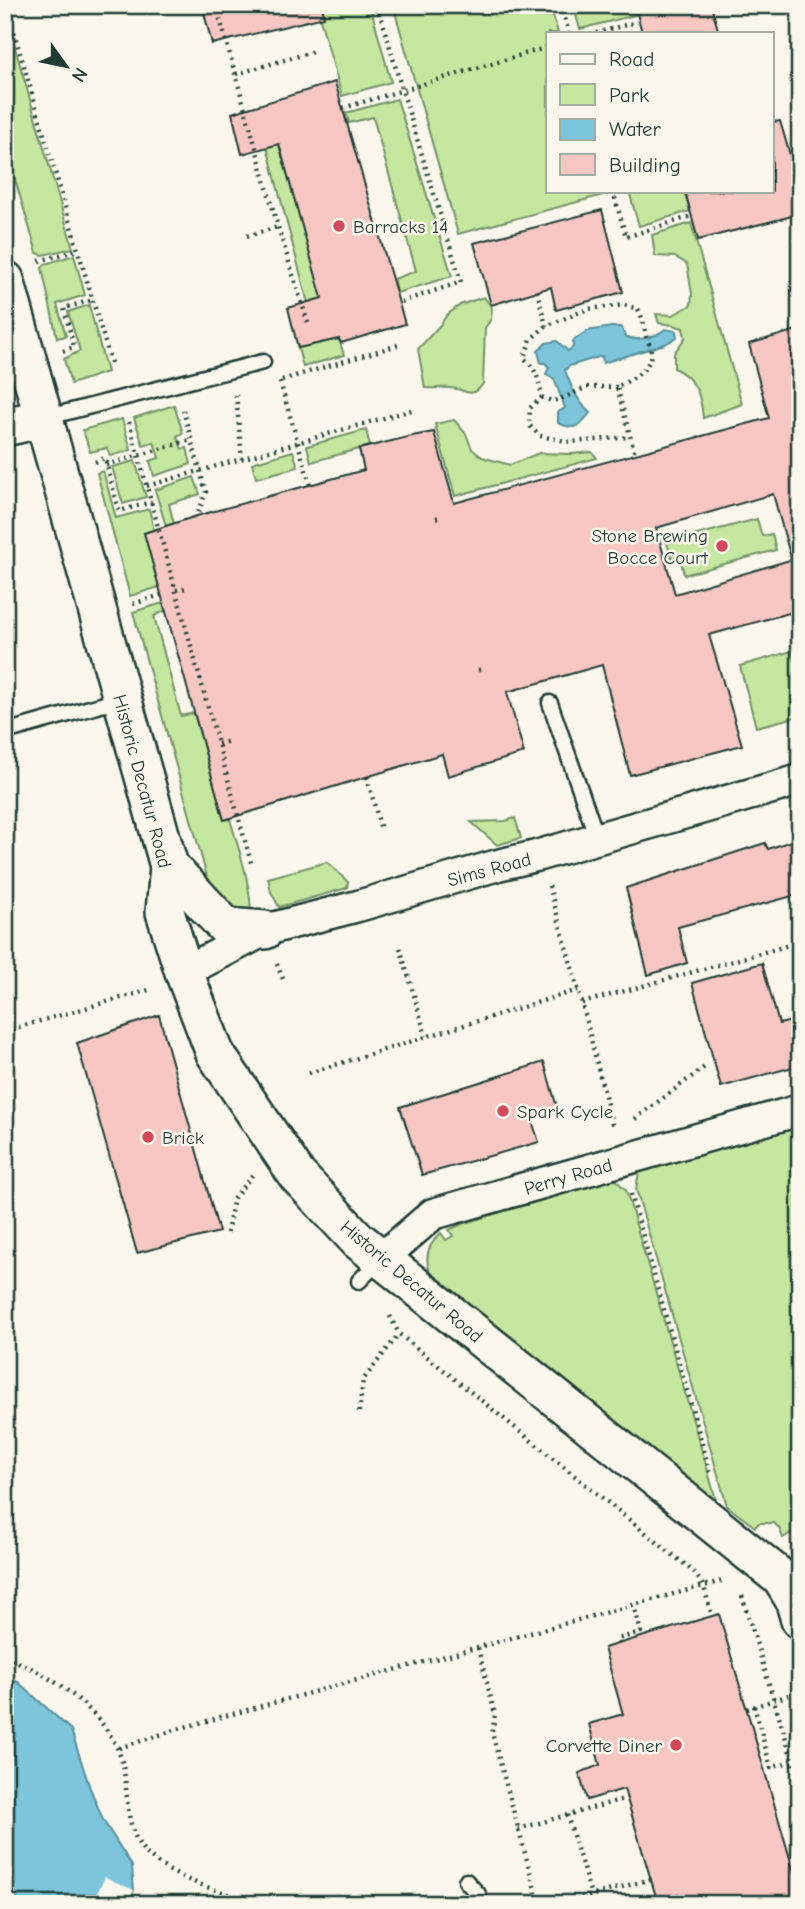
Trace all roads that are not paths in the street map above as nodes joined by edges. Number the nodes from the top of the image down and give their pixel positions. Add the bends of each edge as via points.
1 (5, 280) edge
2 (263, 362) dead end
3 (44, 418) junction
4 (5, 427) edge
5 (122, 699) junction
6 (550, 703) dead end
7 (5, 732) edge
8 (800, 780) edge
9 (597, 838) junction
10 (169, 866) junction
11 (265, 930) junction
12 (169, 980) junction
13 (800, 1110) edge
14 (370, 1270) junction
15 (791, 1568) edge
16 (800, 1620) edge
17 (466, 1881) dead end
18 (481, 1904) edge

1 - 3 street, Historic Decatur Road
2 - 3 lane
3 - 4 street
3 - 5 street, Historic Decatur Road
5 - 7 lane
5 - 10 street, Historic Decatur Road
6 - 9 lane
8 - 9 street, Sims Road
9 - 11 street, Sims Road
10 - 11 street via 226,927
10 - 12 street, Historic Decatur Road via 165,912
11 - 12 street, Sims Road
12 - 14 street, Historic Decatur Road via 297,1175 358,1240
13 - 14 street, Perry Road via 433,1214
14 - 15 street, Historic Decatur Road
15 - 16 street, Historic Decatur Road
17 - 18 lane

